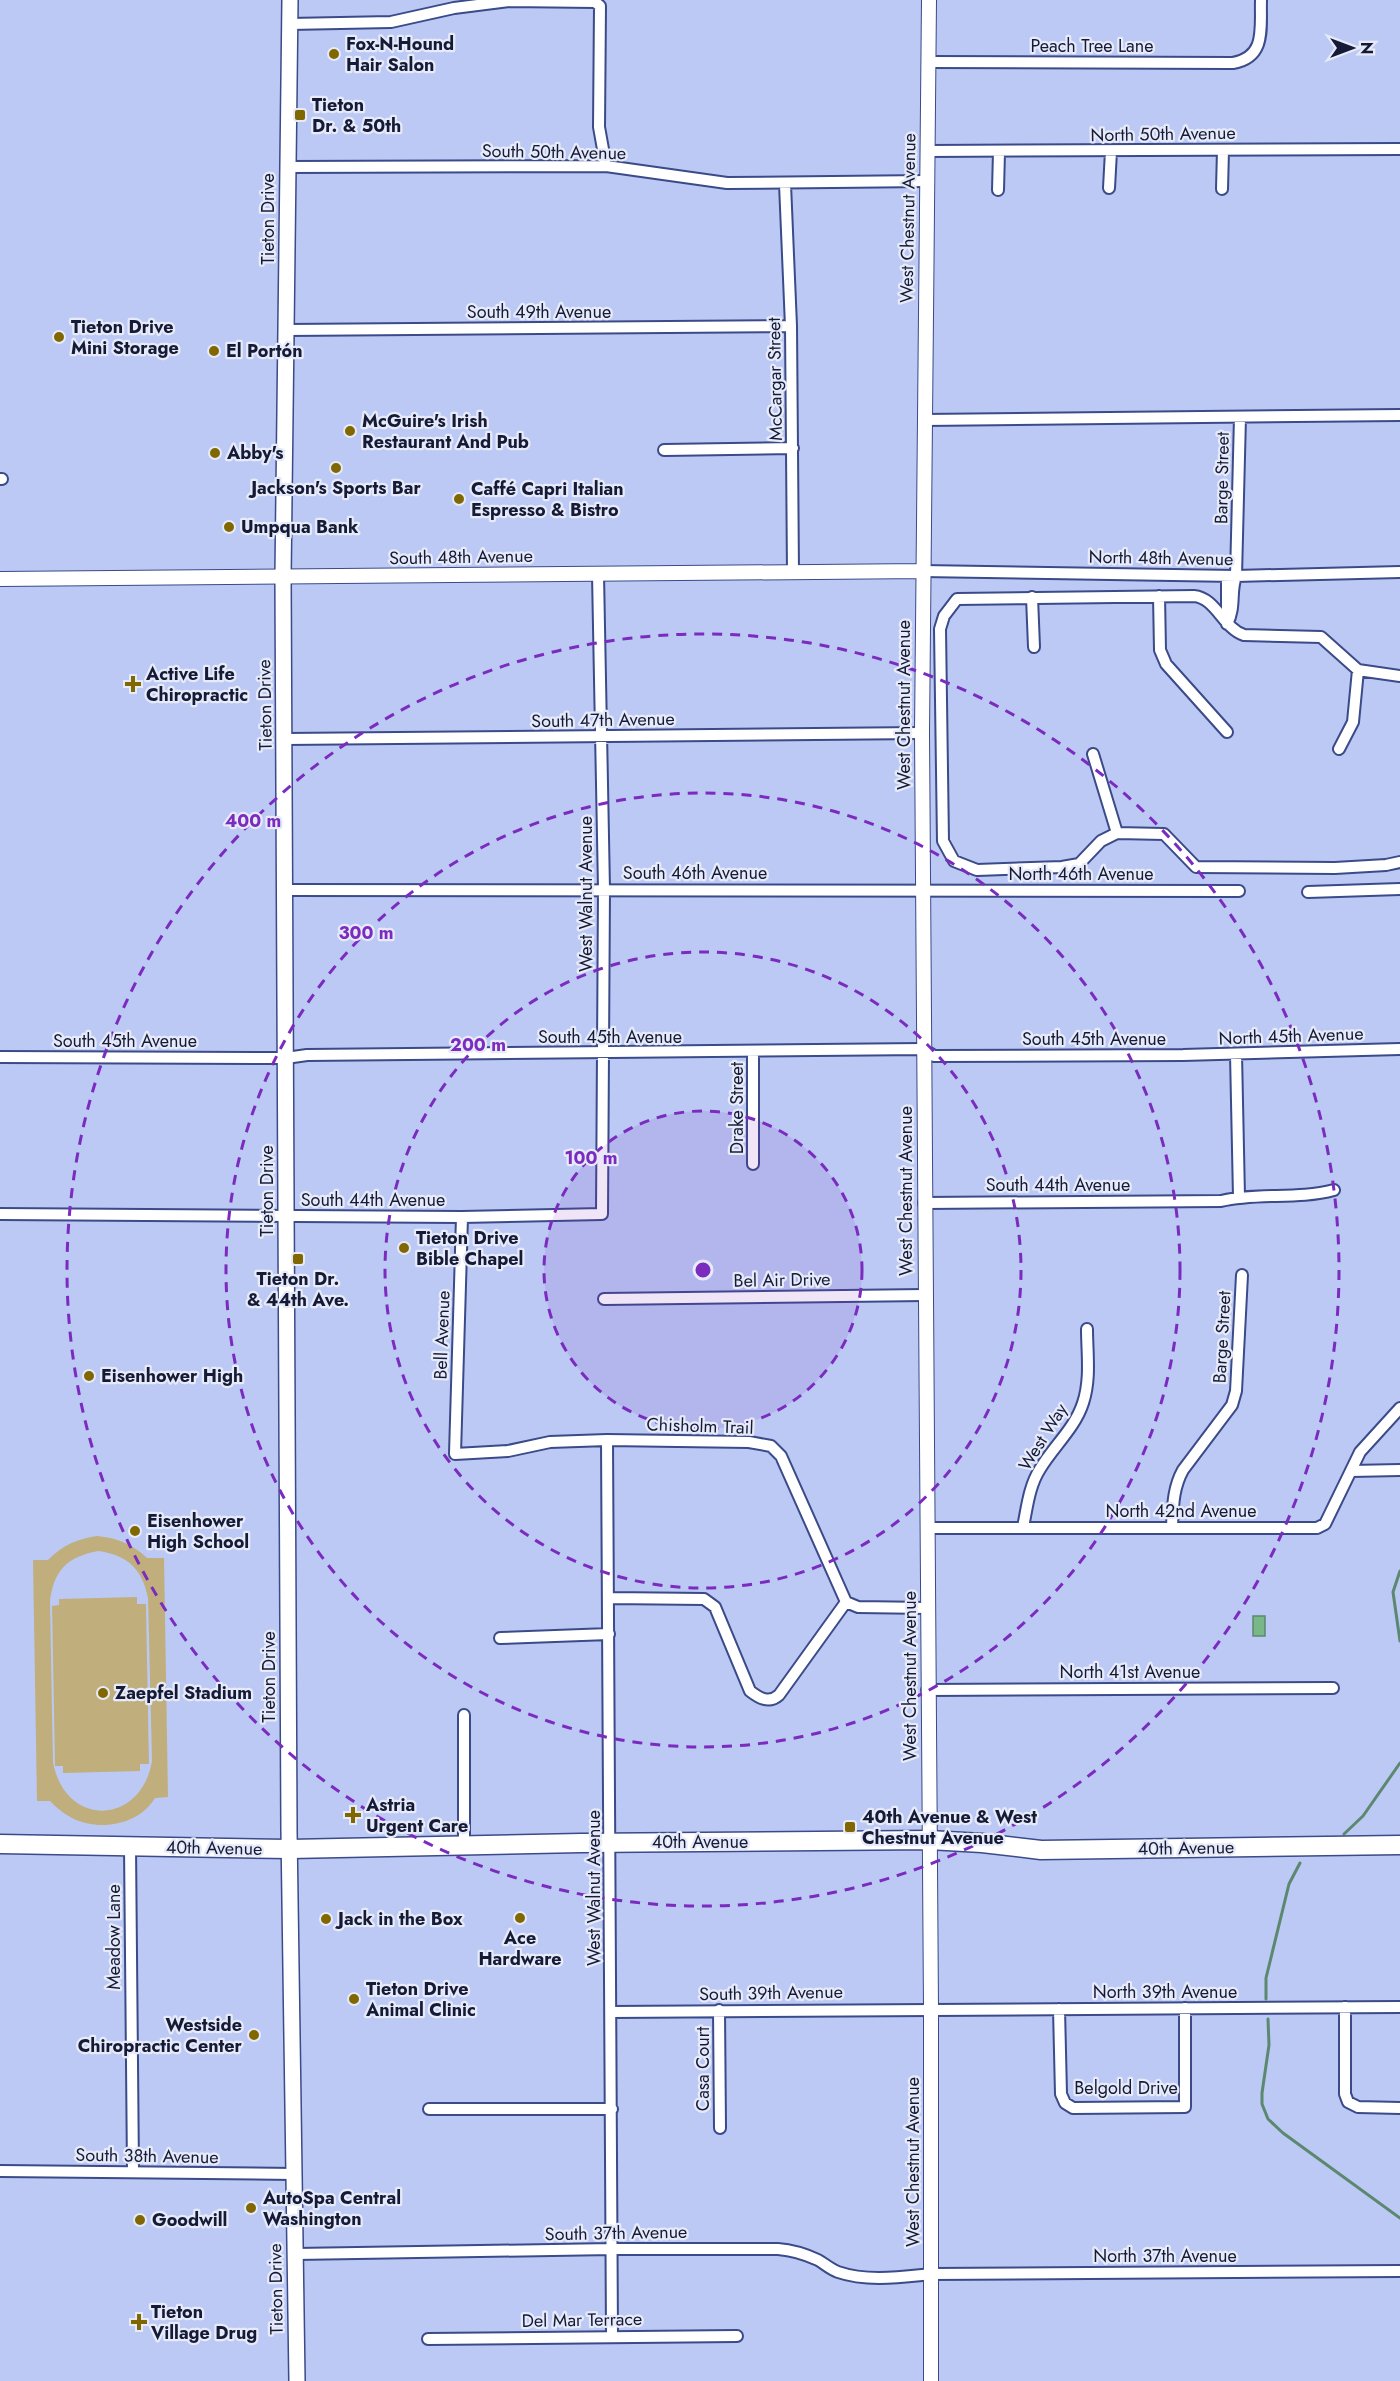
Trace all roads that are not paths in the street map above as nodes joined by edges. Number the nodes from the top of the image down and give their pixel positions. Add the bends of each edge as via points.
1 (290, 0) edge
2 (929, 0) edge
3 (1260, 0) edge
4 (290, 24) junction
5 (928, 62) junction
6 (1400, 149) edge
7 (1223, 150) junction
8 (927, 151) junction
9 (1111, 151) junction
10 (999, 152) junction
11 (606, 166) junction
12 (288, 167) junction
13 (927, 181) junction
14 (785, 184) junction
15 (1109, 188) dead end
16 (1222, 189) dead end
17 (998, 190) dead end
18 (790, 326) junction
19 (287, 330) junction
20 (1400, 414) edge
21 (1240, 417) junction
22 (924, 420) junction
23 (792, 448) junction
24 (664, 450) dead end
25 (922, 571) junction
26 (1400, 572) edge
27 (793, 573) junction
28 (598, 574) junction
29 (1232, 576) junction
30 (283, 577) junction
31 (0, 579) edge
32 (1032, 597) junction
33 (1159, 597) junction
34 (1227, 624) junction
35 (1034, 647) dead end
36 (1358, 670) junction
37 (1400, 676) edge
38 (1227, 732) dead end
39 (921, 733) junction
40 (601, 737) junction
41 (285, 739) junction
42 (1339, 749) dead end
43 (1093, 754) dead end
44 (1117, 833) junction
45 (1400, 862) edge
46 (1335, 868) junction
47 (604, 889) junction
48 (1400, 889) edge
49 (285, 890) junction
50 (1335, 890) junction
51 (924, 891) junction
52 (1239, 891) dead end
53 (1308, 892) dead end
54 (923, 1049) junction
55 (1400, 1049) edge
56 (753, 1052) junction
57 (602, 1053) junction
58 (1236, 1054) junction
59 (1183, 1055) joint
60 (0, 1057) edge
61 (285, 1058) junction
62 (753, 1164) dead end
63 (1334, 1190) dead end
64 (1239, 1197) junction
65 (924, 1203) junction
66 (0, 1214) edge
67 (602, 1214) joint
68 (286, 1216) junction
69 (462, 1217) junction
70 (1242, 1275) dead end
71 (925, 1295) junction
72 (604, 1299) dead end
73 (1087, 1329) dead end
74 (1400, 1408) edge
75 (607, 1440) junction
76 (455, 1454) joint
77 (1400, 1470) edge
78 (1351, 1471) junction
79 (1172, 1526) junction
80 (1023, 1527) junction
81 (928, 1528) junction
82 (609, 1598) junction
83 (846, 1602) junction
84 (928, 1608) junction
85 (609, 1634) junction
86 (500, 1638) dead end
87 (1334, 1688) dead end
88 (927, 1690) junction
89 (464, 1715) dead end
90 (929, 1840) junction
91 (610, 1843) junction
92 (0, 1844) edge
93 (464, 1845) junction
94 (1400, 1845) edge
95 (130, 1846) junction
96 (290, 1849) junction
97 (1345, 2007) junction
98 (1400, 2007) edge
99 (931, 2008) junction
100 (1185, 2008) junction
101 (1059, 2009) junction
102 (719, 2010) junction
103 (611, 2012) junction
104 (1400, 2108) edge
105 (429, 2109) dead end
106 (612, 2109) junction
107 (720, 2128) dead end
108 (0, 2171) edge
109 (133, 2171) junction
110 (294, 2174) junction
111 (612, 2249) junction
112 (296, 2254) junction
113 (1400, 2271) edge
114 (931, 2274) junction
115 (612, 2336) junction
116 (737, 2336) dead end
117 (428, 2339) dead end
118 (297, 2381) edge
119 (931, 2381) edge

1 - 4 main road, Tieton Drive
2 - 5 street, West Chestnut Avenue
3 - 5 street, Peach Tree Lane via 1260,38 1253,56 1233,63
4 - 11 street via 391,22 508,1 595,2 600,6 599,127
4 - 12 main road, Tieton Drive
5 - 8 street, West Chestnut Avenue
6 - 7 street, North 50th Avenue
7 - 9 street, North 50th Avenue
7 - 16 street
8 - 10 street, North 50th Avenue
8 - 13 street, West Chestnut Avenue
9 - 10 street, North 50th Avenue
9 - 15 street
10 - 17 street
11 - 12 street, South 50th Avenue
11 - 14 street, South 50th Avenue via 727,183
12 - 19 main road, Tieton Drive
13 - 14 street, South 50th Avenue
13 - 22 street, West Chestnut Avenue
14 - 18 street, McCargar Street
18 - 19 street, South 49th Avenue
18 - 23 street, McCargar Street
19 - 30 main road, Tieton Drive
20 - 21 street
21 - 22 street
21 - 29 street, Barge Street
22 - 25 street, West Chestnut Avenue
23 - 24 street
23 - 27 street, McCargar Street
25 - 27 street, South 48th Avenue
25 - 29 street, North 48th Avenue
25 - 39 street, West Chestnut Avenue
26 - 29 street, North 48th Avenue
27 - 28 street, South 48th Avenue
28 - 30 street, South 48th Avenue
28 - 40 street, West Walnut Avenue
29 - 34 street, Barge Street
30 - 31 street, South 48th Avenue
30 - 41 main road, Tieton Drive
32 - 33 street
32 - 35 street
32 - 44 street via 957,599 944,615 940,629 943,841 954,861 977,870 1062,867 1079,864 1101,841
33 - 34 street via 1199,596
33 - 38 street via 1160,650 1166,664
34 - 36 street via 1244,635 1321,637
36 - 37 street
36 - 42 street via 1353,722
39 - 40 street, South 47th Avenue
39 - 51 street, West Chestnut Avenue
40 - 41 street, South 47th Avenue
40 - 47 street, West Walnut Avenue
41 - 49 main road, Tieton Drive
43 - 44 street
44 - 46 street via 1164,834 1197,867
45 - 46 street
46 - 50 street
47 - 49 street, South 46th Avenue
47 - 51 street, South 46th Avenue
47 - 57 street, West Walnut Avenue
48 - 50 street
49 - 61 main road, Tieton Drive
50 - 53 street
51 - 52 street, North 46th Avenue
51 - 54 street, West Chestnut Avenue
54 - 56 street, South 45th Avenue
54 - 59 street, South 45th Avenue via 934,1056
54 - 65 street, West Chestnut Avenue
55 - 58 street, North 45th Avenue
56 - 57 street, South 45th Avenue
56 - 62 street, Drake Street
57 - 61 street, South 45th Avenue
57 - 67 street, West Walnut Avenue
58 - 59 street, North 45th Avenue
58 - 64 street
60 - 61 street, South 45th Avenue
61 - 68 main road, Tieton Drive
63 - 64 street, South 44th Avenue via 1313,1196
64 - 65 street, South 44th Avenue via 1221,1201
65 - 71 street, West Chestnut Avenue
66 - 68 street, South 44th Avenue
67 - 69 street, South 44th Avenue
68 - 69 street, South 44th Avenue
68 - 96 main road, Tieton Drive
69 - 76 street, Bell Avenue
70 - 79 street, Barge Street via 1236,1391 1232,1404 1176,1482
71 - 72 street, Bel Air Drive
71 - 81 street, West Chestnut Avenue
73 - 80 street, West Way via 1088,1383 1083,1404 1038,1471
74 - 78 street, North 42nd Avenue via 1360,1452
75 - 76 street, Chisholm Trail via 550,1442 508,1451
75 - 82 street, West Walnut Avenue
75 - 83 street, Chisholm Trail via 749,1442 771,1446 781,1456
77 - 78 street
78 - 79 street, North 42nd Avenue via 1325,1524 1317,1528
79 - 80 street, North 42nd Avenue
80 - 81 street, North 42nd Avenue
81 - 84 street, West Chestnut Avenue
82 - 83 street via 704,1599 715,1607 750,1691 768,1700 775,1699
82 - 85 street, West Walnut Avenue
83 - 84 street via 858,1607
84 - 88 street, West Chestnut Avenue
85 - 86 street
85 - 91 street, West Walnut Avenue
87 - 88 street, North 41st Avenue
88 - 90 street, West Chestnut Avenue
89 - 93 street
90 - 91 main road, 40th Avenue
90 - 94 main road, 40th Avenue via 1041,1851
90 - 99 street, West Chestnut Avenue
91 - 93 main road, 40th Avenue
91 - 103 street, West Walnut Avenue
92 - 95 main road, 40th Avenue
93 - 96 main road, 40th Avenue
95 - 96 main road, 40th Avenue
95 - 109 street, Meadow Lane
96 - 110 main road, Tieton Drive
97 - 98 street, North 39th Avenue
97 - 100 street, North 39th Avenue
97 - 104 street via 1348,2102 1358,2107
99 - 101 street, North 39th Avenue
99 - 102 street, South 39th Avenue
99 - 114 street, West Chestnut Avenue
100 - 101 street, North 39th Avenue
100 - 101 street, Belgold Drive via 1185,2107 1073,2108 1061,2094
102 - 103 street, South 39th Avenue
102 - 107 street, Casa Court
103 - 106 street, West Walnut Avenue
105 - 106 street
106 - 111 street, West Walnut Avenue
108 - 109 street, South 38th Avenue
109 - 110 street, South 38th Avenue
110 - 112 main road, Tieton Drive
111 - 112 street, South 37th Avenue
111 - 114 street, South 37th Avenue via 793,2250 850,2275 892,2278
111 - 115 street, West Walnut Avenue
112 - 118 main road, Tieton Drive
113 - 114 street, North 37th Avenue
114 - 119 street, West Chestnut Avenue
115 - 116 street, Del Mar Terrace
115 - 117 street, Del Mar Terrace

